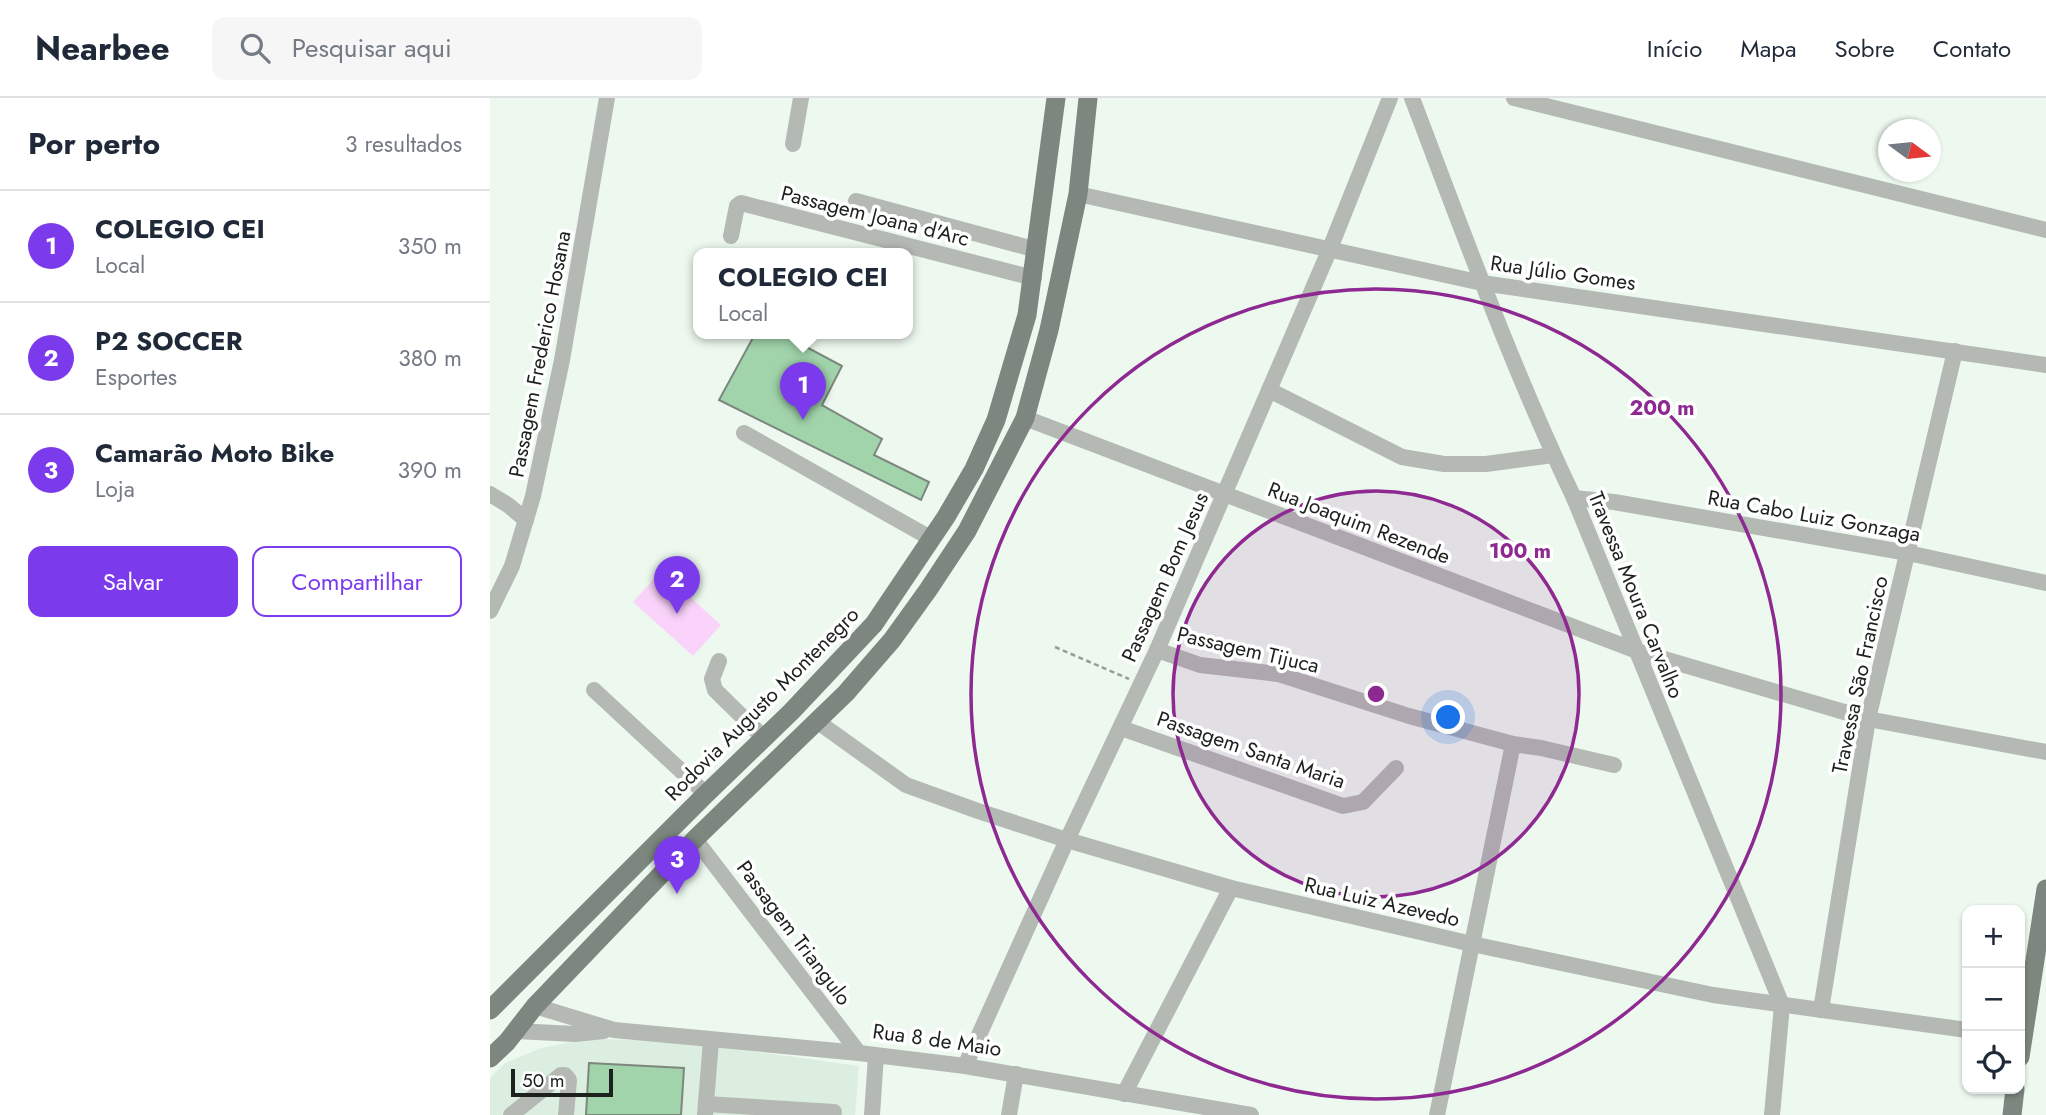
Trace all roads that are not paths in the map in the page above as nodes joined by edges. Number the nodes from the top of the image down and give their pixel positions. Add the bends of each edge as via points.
1 (607, 98) edge
2 (801, 98) edge
3 (1056, 98) edge
4 (1088, 98) edge
5 (1390, 98) edge
6 (1412, 98) edge
7 (1514, 98) edge
8 (793, 144) dead end
9 (1046, 186) junction
10 (1079, 194) junction
11 (856, 201) dead end
12 (2046, 230) edge
13 (731, 236) dead end
14 (1038, 250) junction
15 (1329, 251) junction
16 (1034, 278) junction
17 (1482, 283) junction
18 (1018, 348) junction
19 (1955, 351) junction
20 (1042, 355) junction
21 (2046, 365) edge
22 (1269, 390) junction
23 (1025, 418) junction
24 (744, 433) dead end
25 (1553, 455) junction
26 (490, 494) edge
27 (1224, 494) junction
28 (1574, 498) junction
29 (526, 520) junction
30 (932, 539) junction
31 (1908, 554) junction
32 (2046, 583) edge
33 (490, 611) edge
34 (874, 624) junction
35 (892, 640) junction
36 (1157, 650) junction
37 (1637, 651) junction
38 (719, 661) dead end
39 (593, 690) dead end
40 (1868, 719) junction
41 (818, 722) junction
42 (1121, 728) junction
43 (764, 738) junction
44 (1513, 744) junction
45 (2046, 752) edge
46 (1614, 765) dead end
47 (1396, 768) dead end
48 (706, 794) junction
49 (695, 839) junction
50 (1067, 840) junction
51 (1231, 888) junction
52 (2046, 889) edge
53 (1472, 944) junction
54 (1782, 1005) junction
55 (535, 1006) junction
56 (491, 1010) edge
57 (1822, 1010) junction
58 (1962, 1029) edge
59 (614, 1030) junction
60 (516, 1031) junction
61 (2022, 1031) edge
62 (711, 1041) junction
63 (859, 1053) junction
64 (876, 1056) junction
65 (490, 1058) edge
66 (965, 1066) junction
67 (1016, 1074) junction
68 (1124, 1094) junction
69 (2014, 1094) edge
70 (528, 1107) edge
71 (706, 1109) edge
72 (834, 1112) dead end
73 (511, 1115) edge
74 (566, 1115) edge
75 (872, 1115) edge
76 (1009, 1115) edge
77 (1250, 1115) edge
78 (1437, 1115) edge
79 (1772, 1115) edge
80 (2011, 1115) edge

1 - 29 street, Passagem Frederico Hosana via 562,360
2 - 8 street
3 - 9 main road, Rodovia Augusto Montenegro
4 - 10 main road
5 - 15 street, Passagem Bom Jesus
6 - 17 street, Travessa Moura Carvalho
7 - 12 street
9 - 10 main road
9 - 14 main road, Rodovia Augusto Montenegro
10 - 15 street, Rua Júlio Gomes
10 - 20 main road
11 - 14 street
13 - 16 street, Passagem Joana d'Arc via 741,203
14 - 16 main road, Rodovia Augusto Montenegro
15 - 17 street, Rua Júlio Gomes
15 - 22 street, Passagem Bom Jesus
16 - 18 main road, Rodovia Augusto Montenegro
17 - 19 street, Rua Júlio Gomes
17 - 25 street, Travessa Moura Carvalho
18 - 20 main road
18 - 30 main road, Rodovia Augusto Montenegro via 996,420 974,469
19 - 21 street, Rua Júlio Gomes
19 - 31 street, Travessa São Francisco
20 - 23 main road
22 - 25 street via 1402,457 1486,464
22 - 27 street, Passagem Bom Jesus
23 - 27 street, Rua Joaquim Rezende
23 - 35 main road via 967,531
24 - 30 street
25 - 28 street, Travessa Moura Carvalho
26 - 29 street
27 - 36 street, Passagem Bom Jesus
27 - 37 street, Rua Joaquim Rezende
28 - 31 street, Rua Cabo Luiz Gonzaga
28 - 37 street, Travessa Moura Carvalho
29 - 33 street, Passagem Frederico Hosana via 512,566
30 - 34 main road, Rodovia Augusto Montenegro
31 - 32 street, Rua Cabo Luiz Gonzaga
31 - 40 street, Travessa São Francisco
34 - 35 main road
34 - 43 main road, Rodovia Augusto Montenegro
35 - 41 main road
36 - 42 street, Passagem Bom Jesus
36 - 44 street, Passagem Tijuca via 1200,665 1278,674
37 - 40 street, Rua Joaquim Rezende
37 - 54 street, Travessa Moura Carvalho
38 - 43 street via 712,679 715,690
39 - 48 street
40 - 45 street, Rua Joaquim Rezende
40 - 57 street, Travessa São Francisco
41 - 49 main road
41 - 50 street, Rua Luiz Azevedo via 906,785
42 - 47 street, Passagem Santa Maria via 1343,806 1363,802
42 - 50 street, Passagem Bom Jesus
43 - 48 main road, Rodovia Augusto Montenegro
44 - 46 street, Passagem Tijuca
44 - 53 street
48 - 56 main road, Rodovia Augusto Montenegro
49 - 55 main road
49 - 63 street, Passagem Triangulo
50 - 51 street, Rua Luiz Azevedo
50 - 66 street, Passagem Bom Jesus
51 - 53 street, Rua Luiz Azevedo
51 - 68 street
52 - 61 main road
53 - 54 street, Rua Luiz Azevedo via 1713,995
53 - 78 street
54 - 57 street, Rua Luiz Azevedo
54 - 79 street, Travessa Moura Carvalho
55 - 56 main road, Rua 8 de Maio
55 - 59 street, Rua 8 de Maio
55 - 60 main road
56 - 60 main road, Rua 8 de Maio
57 - 58 street, Rua Luiz Azevedo
59 - 60 street, Rua 8 de Maio via 575,1034
59 - 62 street, Rua 8 de Maio
60 - 65 main road
62 - 63 street, Rua 8 de Maio
62 - 71 street
63 - 64 street, Rua 8 de Maio
64 - 66 street, Rua 8 de Maio
64 - 75 street
66 - 67 street, Rua 8 de Maio
67 - 68 street, Rua 8 de Maio
67 - 76 street
68 - 77 street, Rua 8 de Maio
69 - 80 main road
70 - 73 street
70 - 74 street via 565,1075 569,1080
71 - 72 street

